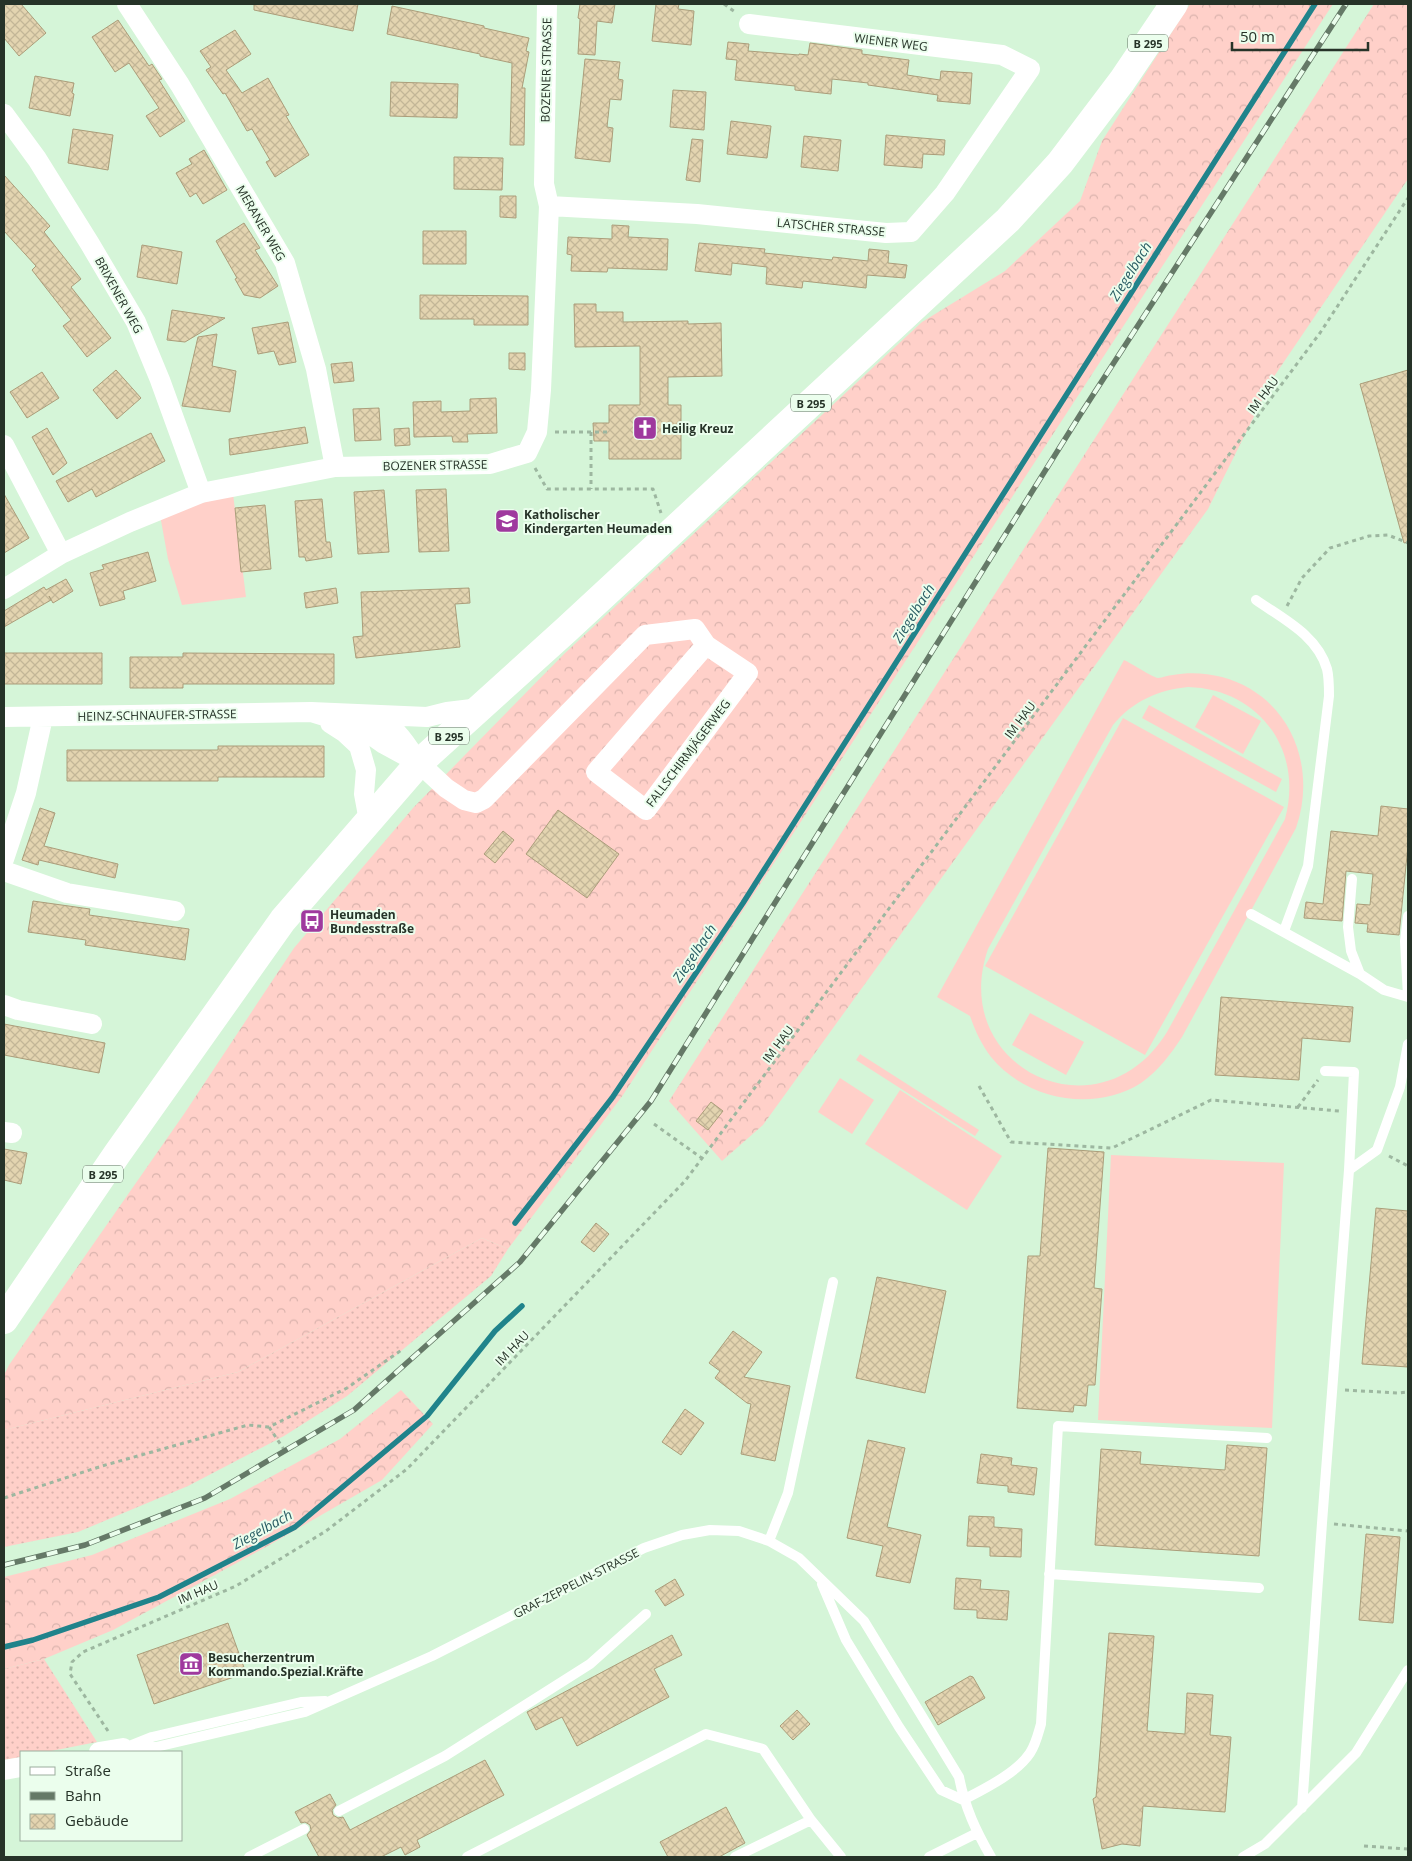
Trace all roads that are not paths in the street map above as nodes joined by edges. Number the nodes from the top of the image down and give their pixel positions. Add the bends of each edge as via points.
1 (127, 4) edge
2 (547, 4) edge
3 (1174, 4) edge
4 (749, 24) dead end
5 (1030, 69) joint
6 (4, 114) edge
7 (549, 206) junction
8 (4, 445) edge
9 (335, 467) junction
10 (201, 494) junction
11 (61, 554) junction
12 (4, 589) edge
13 (1256, 600) dead end
14 (706, 645) junction
15 (480, 708) junction
16 (311, 712) junction
17 (368, 714) junction
18 (4, 717) edge
19 (43, 717) junction
20 (419, 763) junction
21 (369, 821) junction
22 (9, 830) edge
23 (4, 859) edge
24 (4, 871) edge
25 (1352, 879) dead end
26 (175, 911) dead end
27 (1251, 914) dead end
28 (1408, 916) edge
29 (1284, 931) junction
30 (1360, 974) junction
31 (1408, 997) edge
32 (4, 1005) edge
33 (92, 1024) dead end
34 (1408, 1044) edge
35 (1325, 1071) road end
36 (1349, 1170) junction
37 (833, 1282) dead end
38 (4, 1320) edge
39 (1267, 1438) dead end
40 (769, 1540) junction
41 (1049, 1574) junction
42 (819, 1579) junction
43 (1259, 1588) dead end
44 (646, 1614) dead end
45 (1408, 1670) edge
46 (121, 1748) joint
47 (104, 1751) edge
48 (20, 1767) edge
49 (4, 1770) edge
50 (963, 1800) junction
51 (1302, 1808) junction
52 (339, 1811) dead end
53 (811, 1820) junction
54 (304, 1829) dead end
55 (977, 1833) junction
56 (249, 1857) edge
57 (467, 1857) edge
58 (735, 1857) edge
59 (841, 1857) edge
60 (929, 1857) edge
61 (991, 1857) edge
62 (1243, 1857) edge

1 - 9 street, MERANER WEG via 180,85 285,263 316,370
2 - 7 street, BOZENER STRASSE via 544,184
3 - 15 main road, B 295 via 1060,164 1008,220
4 - 5 street, WIENER WEG via 1002,56
5 - 7 street, LATSCHER STRASSE via 945,193 911,232 886,233 697,214
6 - 10 street, BRIXENER WEG via 37,159 136,322
7 - 9 street, BOZENER STRASSE via 541,390 537,432 527,453 490,464
8 - 11 street
9 - 10 street, BOZENER STRASSE
10 - 11 street, BOZENER STRASSE
11 - 12 street, BOZENER STRASSE
13 - 29 lane via 1307,635 1320,651 1328,670 1329,696 1308,866
14 - 14 street, FALLSCHIRMJÄGERWEG via 748,673 646,810 596,772
14 - 20 street, FALLSCHIRMJÄGERWEG via 695,629 645,635 484,799 476,803 464,800 446,788
15 - 17 street, HEINZ-SCHNAUFER-STRASSE via 427,717
15 - 20 main road, B 295
16 - 17 street, HEINZ-SCHNAUFER-STRASSE
16 - 19 street, HEINZ-SCHNAUFER-STRASSE
16 - 20 street, HEINZ-SCHNAUFER-STRASSE via 360,727
16 - 21 street via 344,732 359,746 366,770 364,794
17 - 20 street, HEINZ-SCHNAUFER-STRASSE via 397,731
18 - 19 street, HEINZ-SCHNAUFER-STRASSE
19 - 22 street via 26,792
20 - 21 main road, B 295
21 - 38 main road, B 295 via 283,920
22 - 23 street
24 - 26 street via 67,893
25 - 30 lane via 1348,927 1351,951
27 - 29 lane
28 - 31 lane
29 - 30 lane
30 - 31 lane via 1384,990
32 - 33 street
34 - 36 lane via 1400,1087 1377,1150
35 - 36 lane via 1354,1072
36 - 51 lane
37 - 40 lane via 788,1493
39 - 41 lane via 1058,1426
40 - 42 lane, GRAF-ZEPPELIN-STRASSE via 799,1558
40 - 46 lane, GRAF-ZEPPELIN-STRASSE via 739,1531 710,1530 682,1535 644,1548 432,1656 305,1712 156,1747
41 - 43 lane
41 - 50 lane via 1041,1724 1036,1741 1030,1754 1017,1766
42 - 50 lane, GRAF-ZEPPELIN-STRASSE via 864,1621 959,1777
42 - 50 lane, GRAF-ZEPPELIN-STRASSE via 846,1640 899,1727 941,1790
44 - 52 lane via 590,1664 445,1756
45 - 51 lane via 1356,1753
46 - 47 street, GRAF-ZEPPELIN-STRASSE
48 - 49 street
50 - 55 lane, GRAF-ZEPPELIN-STRASSE
51 - 62 lane via 1265,1844
53 - 57 lane via 763,1750 706,1734
53 - 58 lane
53 - 59 lane
54 - 56 lane
55 - 60 lane
55 - 61 lane, GRAF-ZEPPELIN-STRASSE

